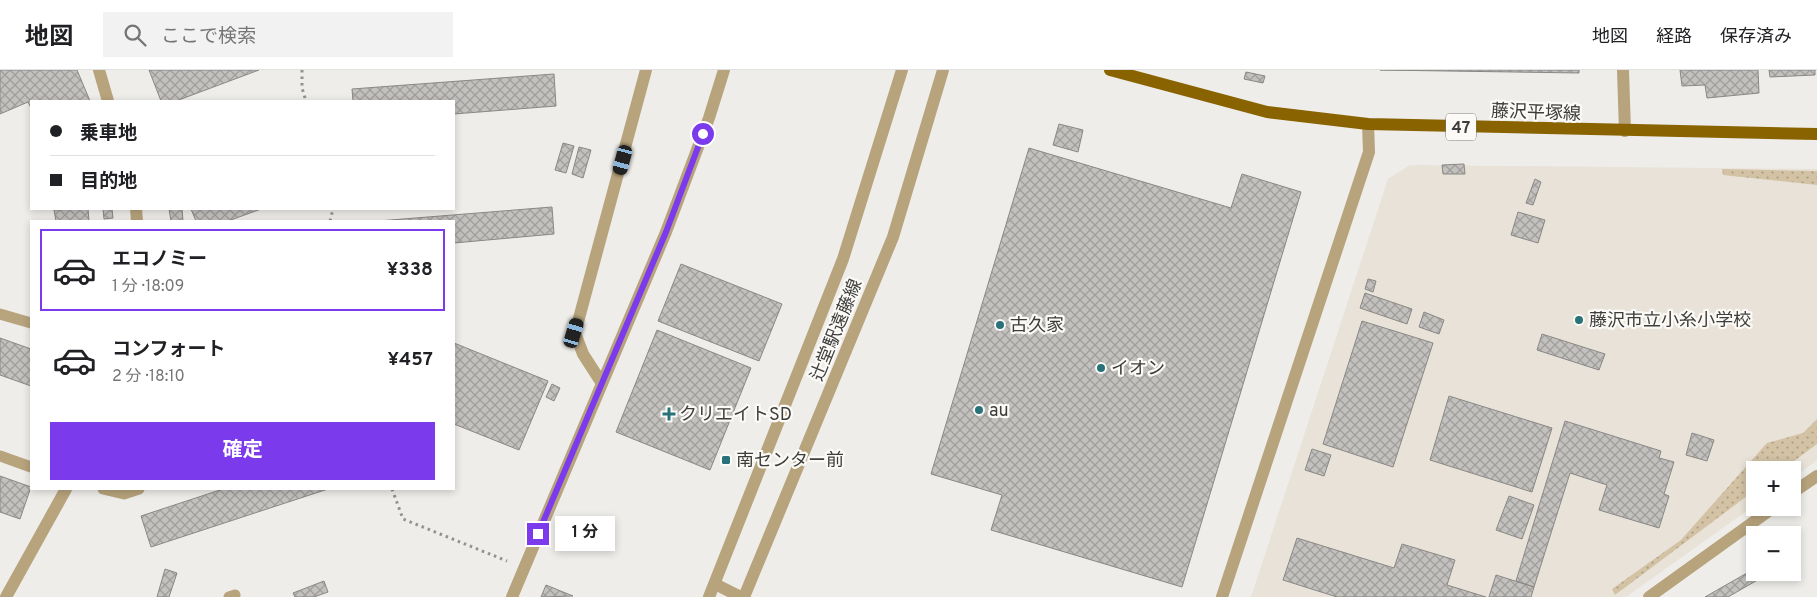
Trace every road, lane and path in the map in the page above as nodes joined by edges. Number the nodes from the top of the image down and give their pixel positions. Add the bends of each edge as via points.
1 (99, 70) edge
2 (302, 70) edge
3 (646, 70) edge
4 (724, 70) edge
5 (902, 70) edge
6 (943, 70) edge
7 (1110, 70) edge
8 (1623, 70) edge
9 (108, 100) edge
10 (306, 100) edge
11 (1368, 124) junction
12 (1624, 131) junction
13 (1817, 134) edge
14 (0, 314) edge
15 (30, 323) edge
16 (601, 382) junction
17 (0, 456) edge
18 (30, 467) edge
19 (1817, 476) edge
20 (1801, 487) edge
21 (65, 490) edge
22 (107, 490) edge
23 (136, 490) edge
24 (392, 490) edge
25 (1762, 516) edge
26 (524, 568) junction
27 (715, 584) junction
28 (6, 595) edge
29 (1654, 595) edge
30 (512, 597) edge
31 (709, 597) edge
32 (743, 597) edge
33 (1222, 597) edge

1 - 9 street
2 - 10 path
3 - 16 street via 574,333
4 - 16 street via 666,232
5 - 27 street, 辻堂駅遠藤線 via 843,259
6 - 32 street, 辻堂駅遠藤線 via 893,238
7 - 11 main road, 藤沢平塚線 / 47 via 1267,112
8 - 12 street
11 - 12 main road, 藤沢平塚線 / 47
11 - 33 street via 1369,152
12 - 13 main road, 藤沢平塚線 / 47
14 - 15 lane
16 - 26 street
17 - 18 lane
19 - 20 street
21 - 28 street
22 - 23 lane via 124,494
24 - 26 path via 403,519
25 - 29 street
26 - 30 street
27 - 31 street, 辻堂駅遠藤線
27 - 32 street

